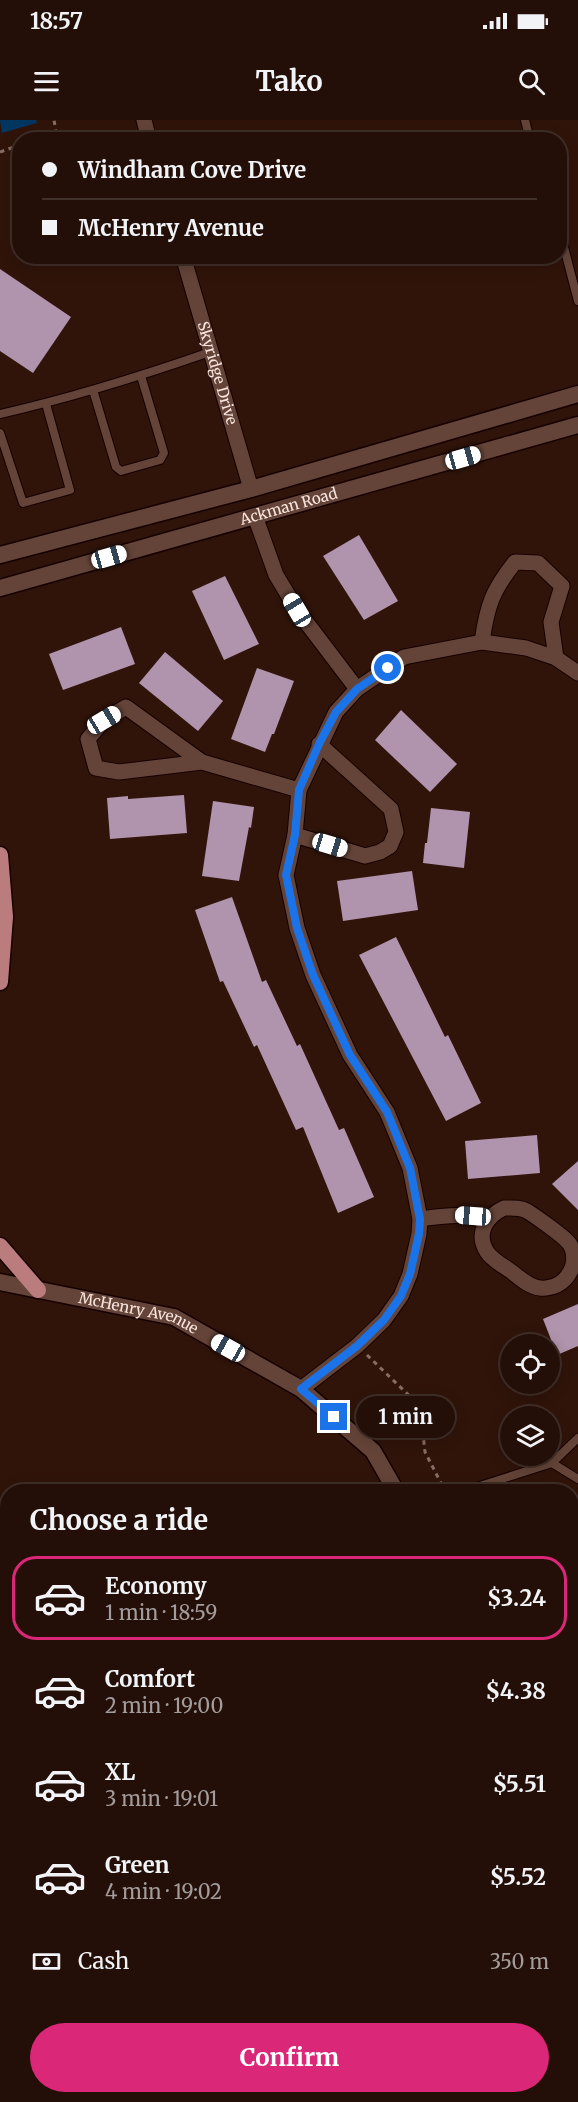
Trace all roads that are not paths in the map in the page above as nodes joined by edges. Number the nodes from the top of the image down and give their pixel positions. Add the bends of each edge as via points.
1 (567, 259) edge
2 (185, 264) edge
3 (578, 301) edge
4 (210, 352) junction
5 (141, 376) junction
6 (93, 390) junction
7 (578, 394) edge
8 (46, 404) junction
9 (0, 414) edge
10 (578, 425) edge
11 (0, 433) edge
12 (251, 489) junction
13 (255, 516) junction
14 (0, 555) edge
15 (0, 588) edge
16 (482, 642) junction
17 (556, 658) junction
18 (578, 673) edge
19 (357, 689) junction
20 (319, 744) junction
21 (202, 762) junction
22 (299, 790) junction
23 (295, 835) junction
24 (0, 855) edge
25 (0, 982) edge
26 (420, 1219) junction
27 (486, 1221) junction
28 (0, 1246) edge
29 (0, 1282) edge
30 (38, 1290) junction
31 (301, 1389) junction
32 (578, 1438) edge
33 (560, 1455) edge
34 (540, 1466) edge
35 (558, 1466) edge
36 (578, 1479) edge
37 (392, 1484) edge
38 (485, 1484) edge

1 - 3 lane
2 - 4 street, Skyridge Drive
4 - 5 lane
4 - 12 street, Skyridge Drive
5 - 6 lane
5 - 6 lane via 164,453 160,460 121,471 116,467
6 - 8 lane
7 - 12 street, Ackman Road
8 - 9 lane
8 - 11 lane via 70,490 23,503
10 - 13 street, Ackman Road
12 - 14 street, Ackman Road
13 - 15 street, Ackman Road
13 - 19 street via 276,575 297,610
16 - 17 street via 526,648
16 - 17 street via 487,610 498,584 515,562 538,563 562,586 551,622
16 - 19 street via 404,657
17 - 18 street
19 - 20 street via 336,712
20 - 22 street
20 - 23 street via 391,809 396,832 390,846 365,856
21 - 21 street via 126,707 104,720 88,740 96,768 119,772
21 - 22 street
22 - 23 street
23 - 26 street via 286,875 297,928 313,975 350,1055 387,1112 410,1168
24 - 25 main road via 5,917
26 - 27 street via 454,1215
26 - 31 street via 410,1274 401,1296 384,1320 357,1346
27 - 27 street via 482,1232 488,1254 529,1284 551,1288 570,1274 573,1252 568,1242 527,1211 504,1208
28 - 30 main road
29 - 30 street, McHenry Avenue
30 - 31 street, McHenry Avenue via 174,1317
31 - 37 street, McHenry Avenue via 373,1451
32 - 33 lane
34 - 38 lane
35 - 36 lane

